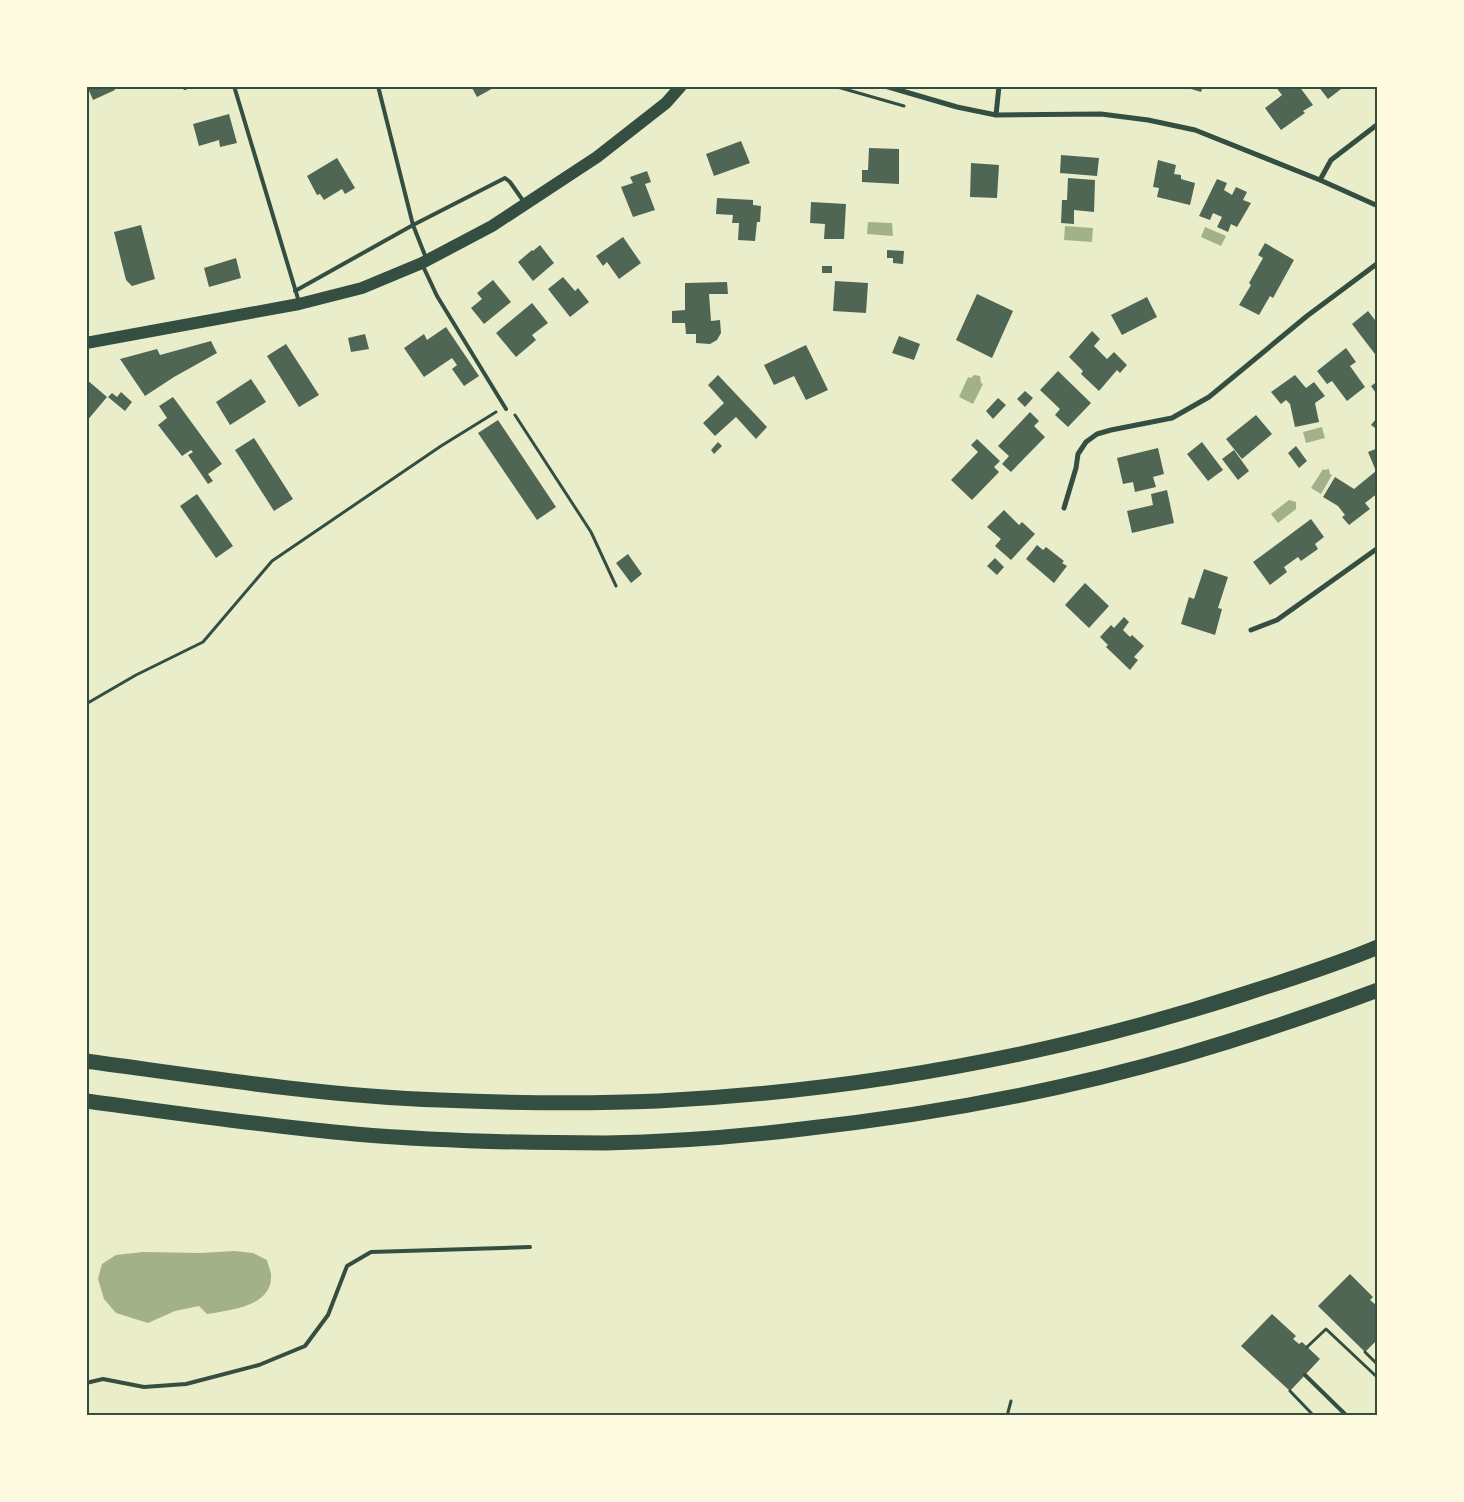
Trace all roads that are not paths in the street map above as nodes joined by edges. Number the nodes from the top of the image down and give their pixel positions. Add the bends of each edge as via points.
1 (190, 86) edge
2 (234, 86) edge
3 (378, 86) edge
4 (681, 86) edge
5 (885, 86) edge
6 (999, 86) edge
7 (184, 88) dead end
8 (996, 114) junction
9 (1378, 124) edge
10 (1320, 180) junction
11 (526, 204) junction
12 (1378, 206) edge
13 (413, 225) junction
14 (424, 262) junction
15 (1378, 263) edge
16 (295, 291) junction
17 (300, 304) junction
18 (86, 342) edge
19 (506, 409) road end
20 (1064, 508) dead end
21 (1378, 548) edge
22 (1250, 630) dead end
23 (1378, 947) edge
24 (1378, 990) edge
25 (86, 1061) edge
26 (86, 1102) edge
27 (530, 1247) dead end
28 (1305, 1375) dead end
29 (86, 1383) edge
30 (1347, 1416) edge

1 - 7 lane
2 - 16 lane
3 - 13 lane
4 - 11 main road via 666,103 597,157
5 - 8 street via 957,107
6 - 8 street
8 - 10 street via 1101,114 1148,120 1195,130
9 - 10 street via 1331,160
10 - 12 street
11 - 13 lane via 505,178
11 - 14 main road
13 - 14 lane
13 - 16 lane
14 - 17 main road via 362,288
14 - 19 lane via 437,296
15 - 20 street via 1307,316 1210,397 1172,418 1111,430 1086,442 1078,454
16 - 17 lane
17 - 18 main road
21 - 22 street via 1277,620
23 - 25 highway via 1196,1010 1088,1039 948,1068 767,1093 648,1101 437,1100 337,1093
24 - 26 highway via 1182,1056 1074,1084 860,1123 758,1134 607,1143 465,1141 249,1123
27 - 29 lane via 371,1252 348,1266 328,1315 306,1346 259,1365 186,1384 144,1388 103,1380
28 - 30 lane

